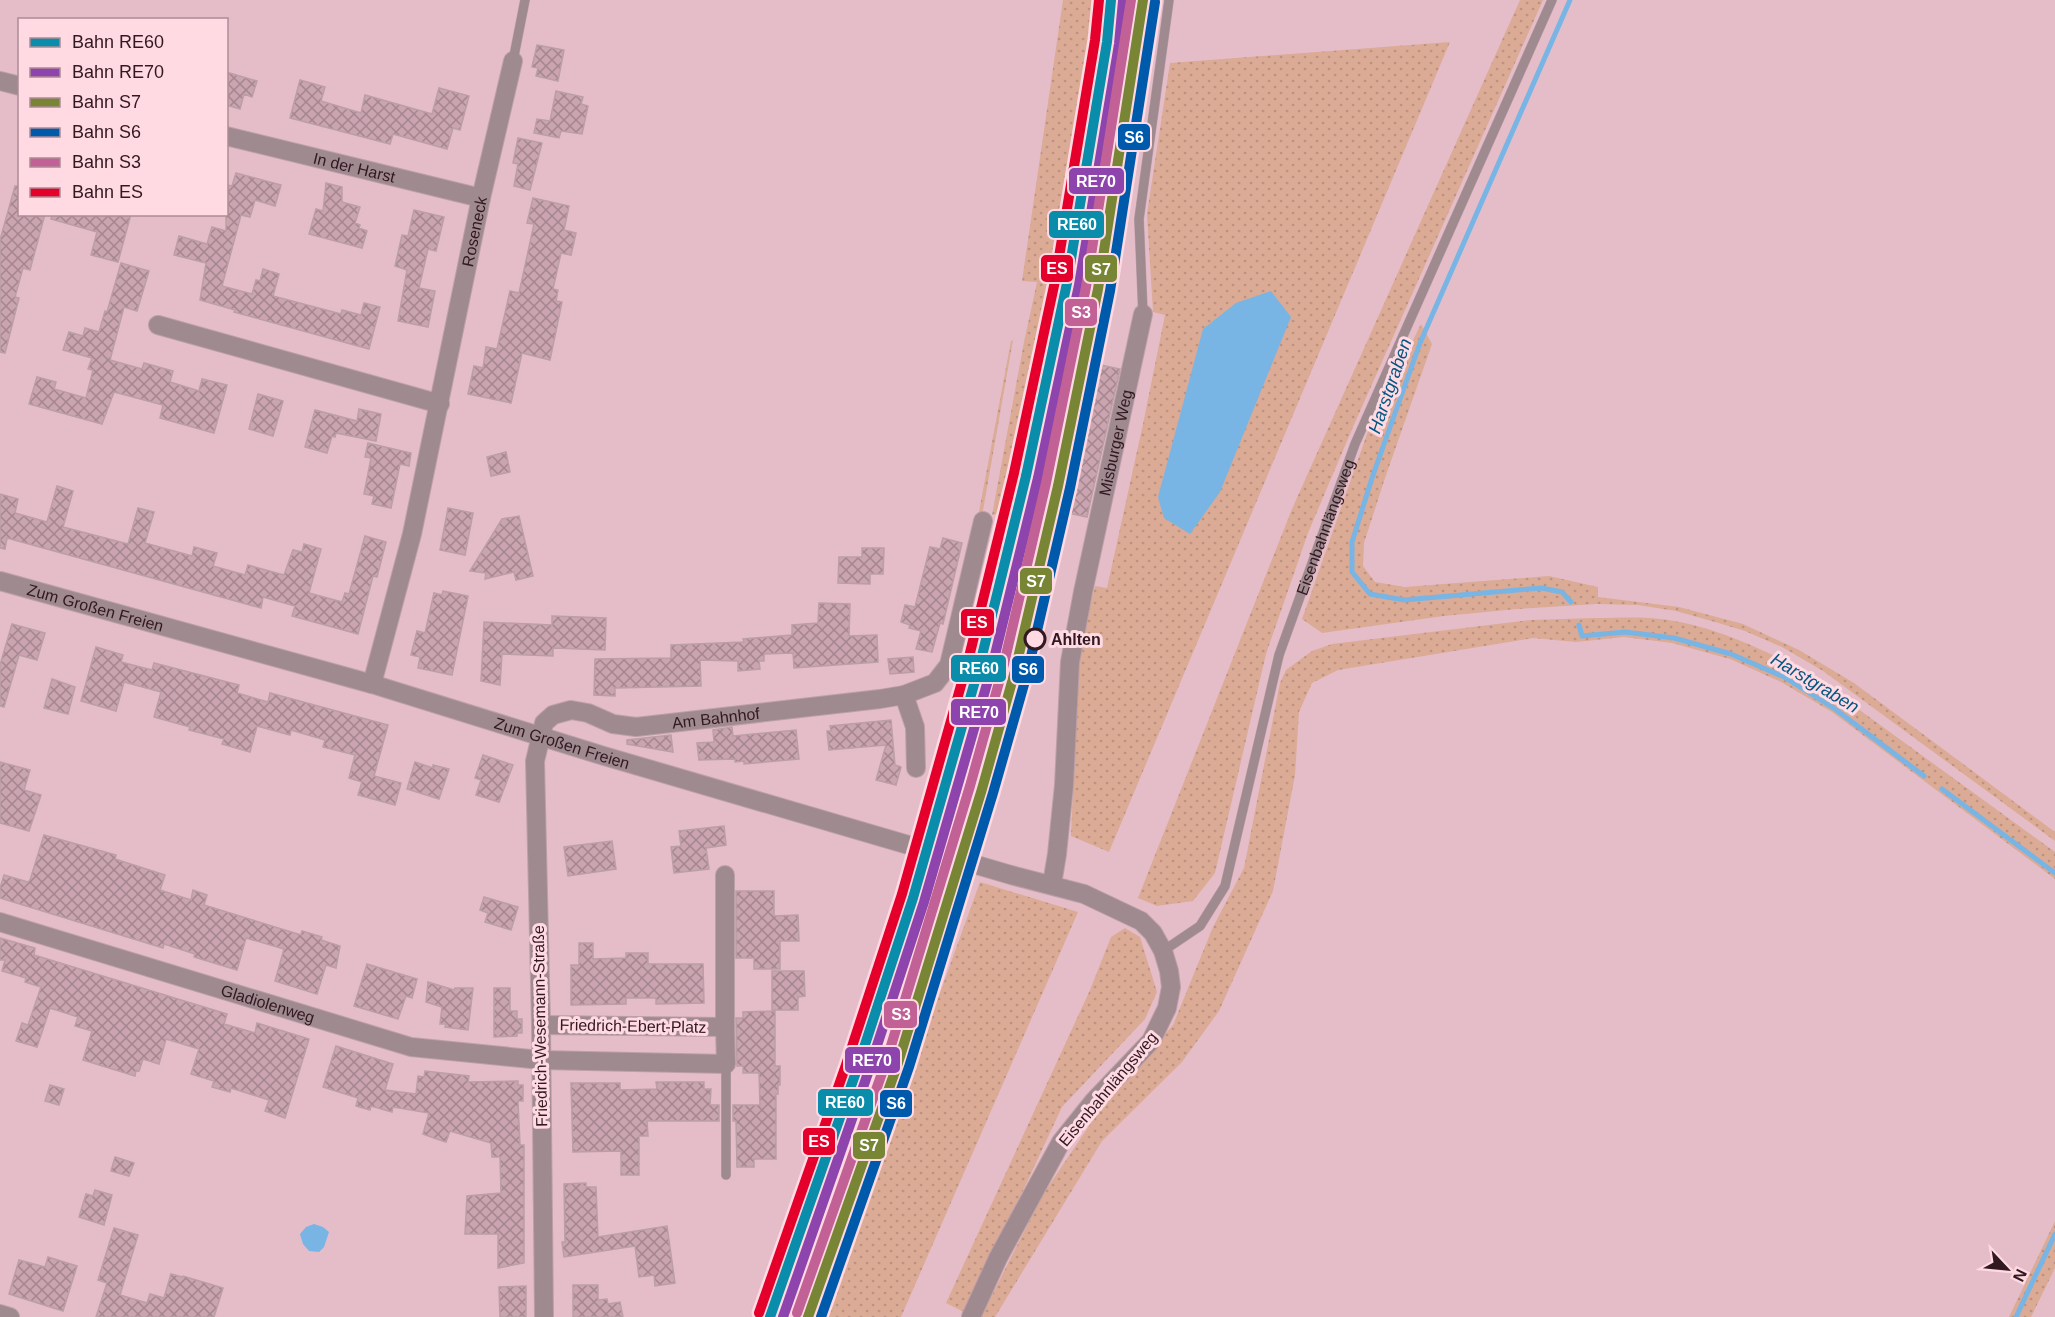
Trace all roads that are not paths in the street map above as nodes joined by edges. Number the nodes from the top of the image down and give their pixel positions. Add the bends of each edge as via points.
1 (525, 0) edge
2 (1169, 0) edge
3 (1552, 0) edge
4 (513, 61) joint
5 (0, 81) edge
6 (18, 86) edge
7 (228, 136) edge
8 (481, 198) junction
9 (1143, 314) joint
10 (158, 325) dead end
11 (440, 404) junction
12 (983, 521) dead end
13 (0, 581) edge
14 (372, 684) junction
15 (904, 695) junction
16 (541, 735) junction
17 (916, 768) dead end
18 (725, 875) dead end
19 (1052, 884) junction
20 (1121, 911) joint
21 (0, 922) edge
22 (1163, 951) junction
23 (541, 1025) junction
24 (725, 1027) junction
25 (542, 1060) junction
26 (726, 1064) junction
27 (726, 1175) dead end
28 (0, 1314) edge
29 (10, 1317) edge
30 (544, 1317) edge
31 (971, 1317) edge

1 - 4 lane
2 - 9 lane, Misburger Weg via 1139,219
3 - 22 lane, Eisenbahnlängsweg via 1355,444 1279,655 1225,886 1200,926
4 - 8 street, Roseneck
5 - 6 street
7 - 8 street, In der Harst
8 - 11 street, Roseneck
9 - 19 street, Misburger Weg via 1070,662 1064,785
10 - 11 street
11 - 14 street, Roseneck via 412,534
12 - 15 street, Am Bahnhof via 949,666 935,683
13 - 14 street, Zum Großen Freien
14 - 16 street, Zum Großen Freien
15 - 16 street, Am Bahnhof via 636,727 571,710 553,715 544,723
15 - 17 street via 915,727
16 - 19 street, Zum Großen Freien
16 - 23 street, Friedrich-Wesemann-Straße via 536,761
18 - 24 street, Friedrich-Ebert-Platz
19 - 20 street, Zum Großen Freien
20 - 22 street, Eisenbahnlängsweg via 1141,921
21 - 25 street, Gladiolenweg via 411,1047
22 - 31 street, Eisenbahnlängsweg via 1171,987 1160,1025 1151,1041 1061,1142
23 - 24 street, Friedrich-Ebert-Platz
23 - 25 street, Friedrich-Wesemann-Straße
24 - 26 street, Friedrich-Ebert-Platz
25 - 26 street
25 - 30 street, Friedrich-Wesemann-Straße
26 - 27 lane, Friedrich-Ebert-Platz
28 - 29 street

